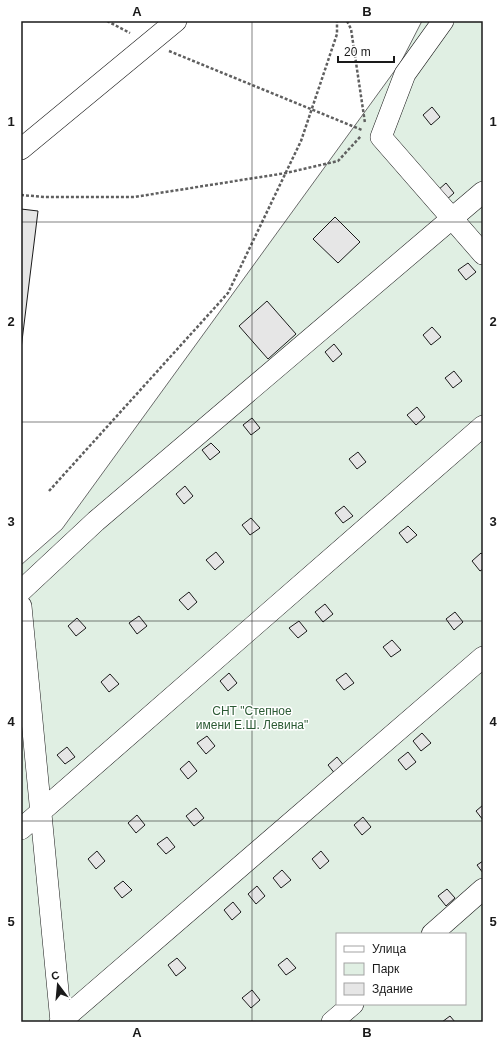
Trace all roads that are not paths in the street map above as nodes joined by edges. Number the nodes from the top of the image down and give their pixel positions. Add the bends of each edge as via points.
1 (176, 21) edge
2 (443, 21) edge
3 (21, 149) edge
4 (483, 192) edge
5 (452, 218) junction
6 (483, 254) edge
7 (483, 426) edge
8 (21, 591) edge
9 (21, 606) edge
10 (483, 657) edge
11 (41, 812) junction
12 (21, 829) edge
13 (483, 889) edge
14 (433, 933) edge
15 (352, 1005) edge
16 (60, 1022) edge
17 (332, 1022) edge

1 - 3 street
2 - 5 street via 405,74 374,134
4 - 5 street
5 - 6 street
5 - 8 street via 96,520
7 - 11 street
9 - 11 street
10 - 16 street
11 - 12 street
11 - 16 street
13 - 14 street
15 - 17 street

